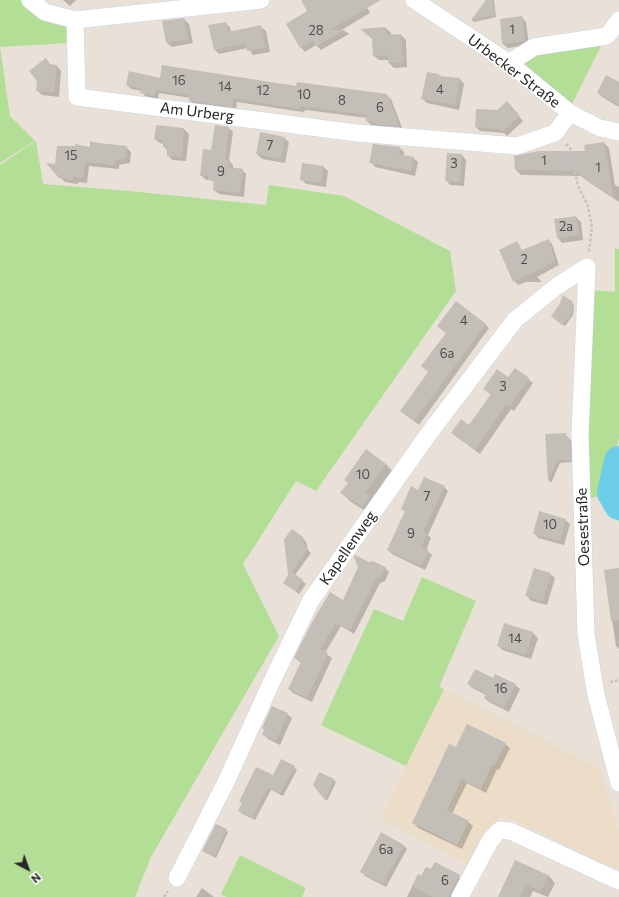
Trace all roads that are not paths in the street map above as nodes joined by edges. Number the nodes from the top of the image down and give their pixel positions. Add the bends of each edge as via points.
1 (30, 0) edge
2 (261, 0) edge
3 (414, 0) edge
4 (75, 20) junction
5 (619, 20) edge
6 (509, 63) junction
7 (570, 113) junction
8 (619, 132) edge
9 (588, 267) joint
10 (619, 783) edge
11 (177, 878) dead end
12 (619, 881) edge
13 (460, 897) edge

1 - 4 street via 44,12
2 - 4 street
3 - 6 street, Urbecker Straße
4 - 7 street, Am Urberg via 77,97 357,133 517,146 555,133
5 - 6 street via 607,36 534,47
6 - 7 street, Urbecker Straße
7 - 8 street, Urbecker Straße via 600,128
9 - 10 street, Oesestraße via 580,435 586,634 596,695
9 - 11 street, Kapellenweg via 557,286 515,320 430,432 311,600 225,784
12 - 13 street via 510,831 500,830 491,839

